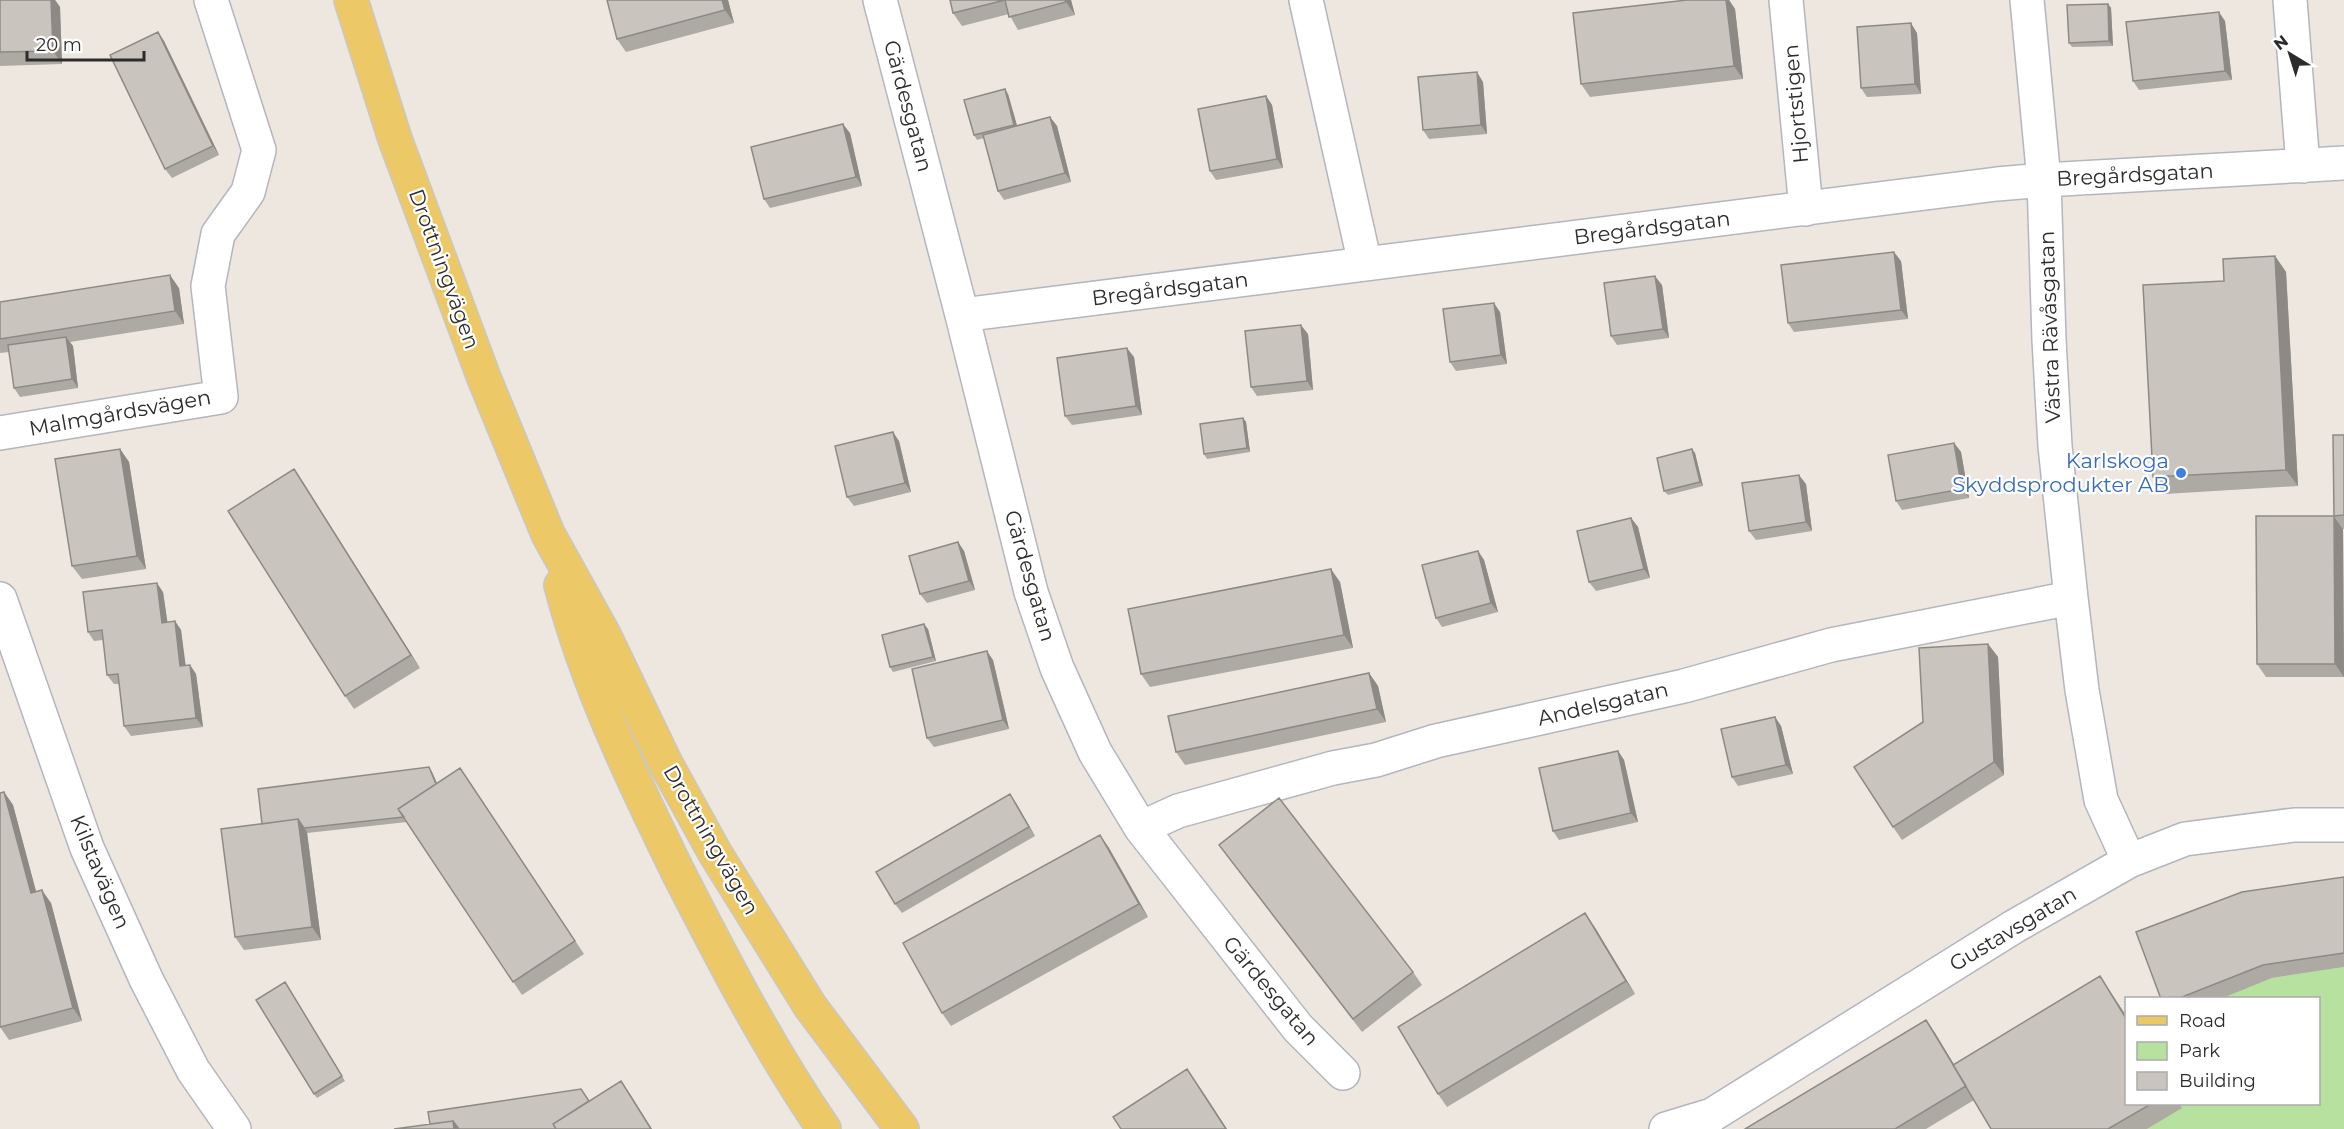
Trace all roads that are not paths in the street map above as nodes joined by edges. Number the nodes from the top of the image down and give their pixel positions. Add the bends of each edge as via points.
1 (211, 0) edge
2 (351, 0) edge
3 (880, 0) edge
4 (1305, 0) edge
5 (1786, 0) edge
6 (2027, 0) edge
7 (2290, 0) edge
8 (2344, 163) edge
9 (2303, 166) junction
10 (2044, 180) junction
11 (1806, 208) junction
12 (1365, 264) junction
13 (962, 315) junction
14 (0, 433) edge
15 (548, 534) junction
16 (2071, 598) junction
17 (0, 600) edge
18 (2344, 825) edge
19 (1141, 828) junction
20 (2129, 861) junction
21 (1343, 1073) dead end
22 (1705, 1122) edge
23 (234, 1129) edge
24 (824, 1129) edge
25 (902, 1129) edge
26 (1666, 1129) edge

1 - 14 street, Malmgårdsvägen via 260,150 248,192 218,234 208,286 221,397
2 - 15 main road, Drottningvägen via 395,139 484,378
3 - 13 street, Gärdesgatan
4 - 12 street
5 - 11 street, Hjortstigen
6 - 10 street, Västra Rävåsgatan
7 - 9 street
8 - 9 street, Bregårdsgatan
9 - 10 street, Bregårdsgatan
10 - 11 street, Bregårdsgatan
10 - 16 street, Västra Rävåsgatan via 2055,446
11 - 12 street, Bregårdsgatan
12 - 13 street, Bregårdsgatan
13 - 19 street, Gärdesgatan via 1038,614 1057,668 1095,752
15 - 24 main road, Drottningvägen via 582,652 642,799 732,978
15 - 25 main road, Drottningvägen via 604,634 666,764 715,853 810,1006
16 - 19 street, Andelsgatan via 1831,645 1684,686 1436,741 1178,811
16 - 20 street, Västra Rävåsgatan via 2101,800
17 - 23 street, Kilstavägen via 87,849 146,979 193,1070
18 - 20 street, Gustavsgatan via 2294,825 2185,839
19 - 21 street, Gärdesgatan via 1298,1028
20 - 22 street, Gustavsgatan via 2015,926
22 - 26 street, Gustavsgatan

